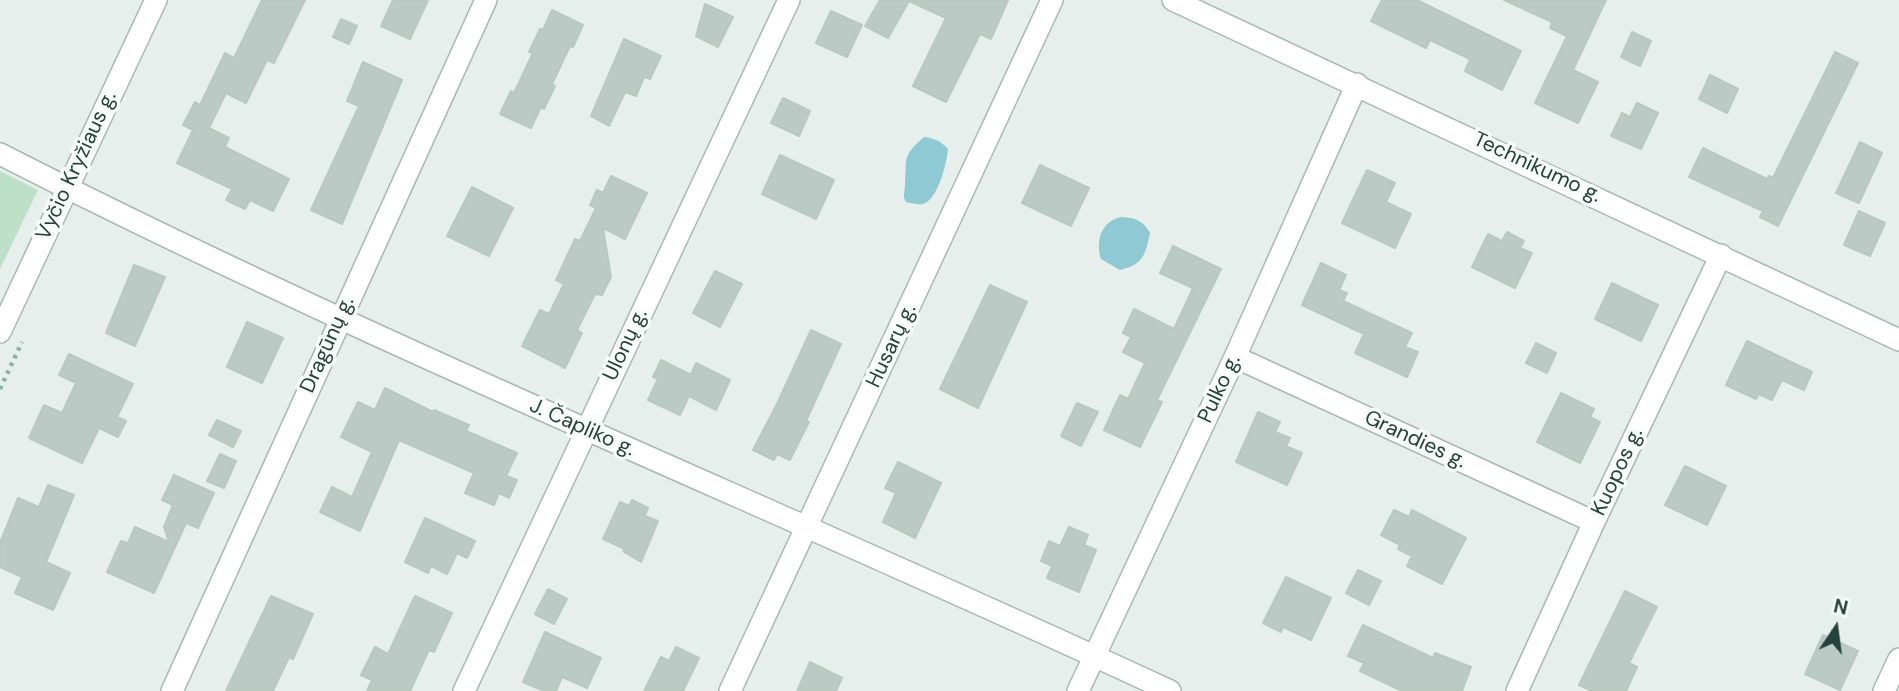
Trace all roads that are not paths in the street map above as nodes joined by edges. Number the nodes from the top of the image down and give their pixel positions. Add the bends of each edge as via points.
1 (156, 0) edge
2 (485, 0) edge
3 (789, 0) edge
4 (1052, 0) edge
5 (1173, 0) edge
6 (1357, 84) junction
7 (0, 154) edge
8 (67, 187) junction
9 (1721, 255) junction
10 (340, 320) junction
11 (0, 332) edge
12 (1897, 333) edge
13 (1235, 357) junction
14 (586, 430) junction
15 (1594, 522) junction
16 (808, 527) junction
17 (1094, 656) junction
18 (1899, 659) edge
19 (172, 691) edge
20 (464, 691) edge
21 (730, 691) edge
22 (1078, 691) edge
23 (1170, 691) edge
24 (1517, 691) edge
25 (1884, 691) edge

1 - 8 street, Vyčio Kryžiaus g.
2 - 10 street, Dragūnų g.
3 - 14 street, Ulonų g.
4 - 16 street, Husarų g.
5 - 6 street, Technikumo g.
6 - 9 street, Technikumo g.
6 - 13 street, Pulko g.
7 - 8 street, J. Čapliko g.
8 - 10 street, J. Čapliko g.
8 - 11 street, Vyčio Kryžiaus g.
9 - 12 street, Technikumo g.
9 - 15 street, Kuopos g.
10 - 14 street, J. Čapliko g.
10 - 19 street, Dragūnų g.
13 - 15 street, Grandies g.
13 - 17 street, Pulko g.
14 - 16 street, J. Čapliko g.
14 - 20 street, Ulonų g.
15 - 24 street, Kuopos g.
16 - 17 street, J. Čapliko g.
16 - 21 street, Husarų g.
17 - 22 street, Pulko g.
17 - 23 street, J. Čapliko g.
18 - 25 street

